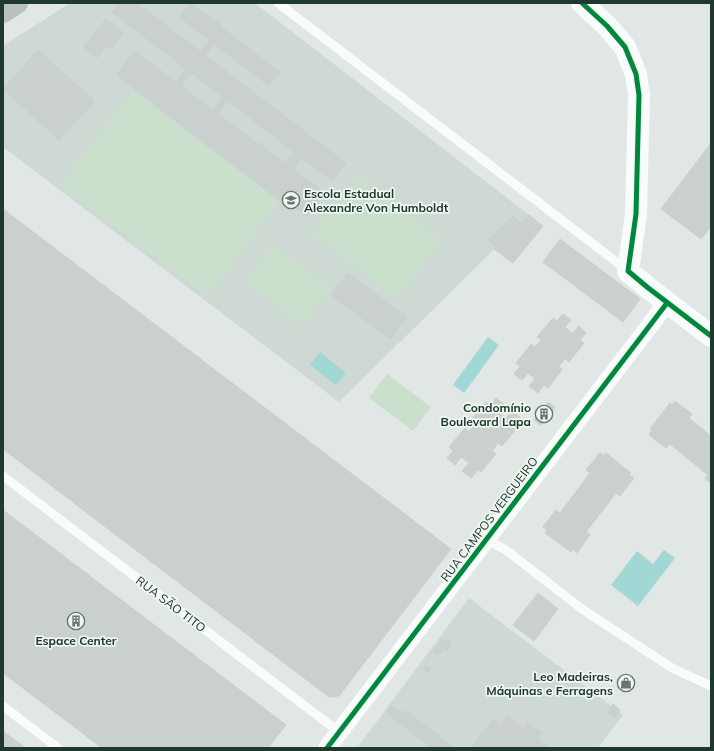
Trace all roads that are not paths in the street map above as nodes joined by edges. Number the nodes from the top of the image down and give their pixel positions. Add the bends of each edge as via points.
1 (17, 3) edge
2 (278, 3) edge
3 (582, 3) edge
4 (3, 12) edge
5 (628, 271) junction
6 (667, 303) junction
7 (711, 336) edge
8 (3, 476) edge
9 (486, 540) junction
10 (711, 686) edge
11 (3, 706) edge
12 (339, 732) junction
13 (58, 748) edge
14 (327, 748) edge

1 - 4 highway
2 - 5 lane
3 - 5 street via 625,47 636,74 639,95 636,214
5 - 6 street
6 - 7 street
6 - 9 street, RUA CAMPOS VERGUEIRO
8 - 12 lane, RUA SÃO TITO
9 - 10 lane via 506,550 582,609 672,668
9 - 12 street, RUA CAMPOS VERGUEIRO
11 - 13 lane
12 - 14 street, RUA CAMPOS VERGUEIRO

